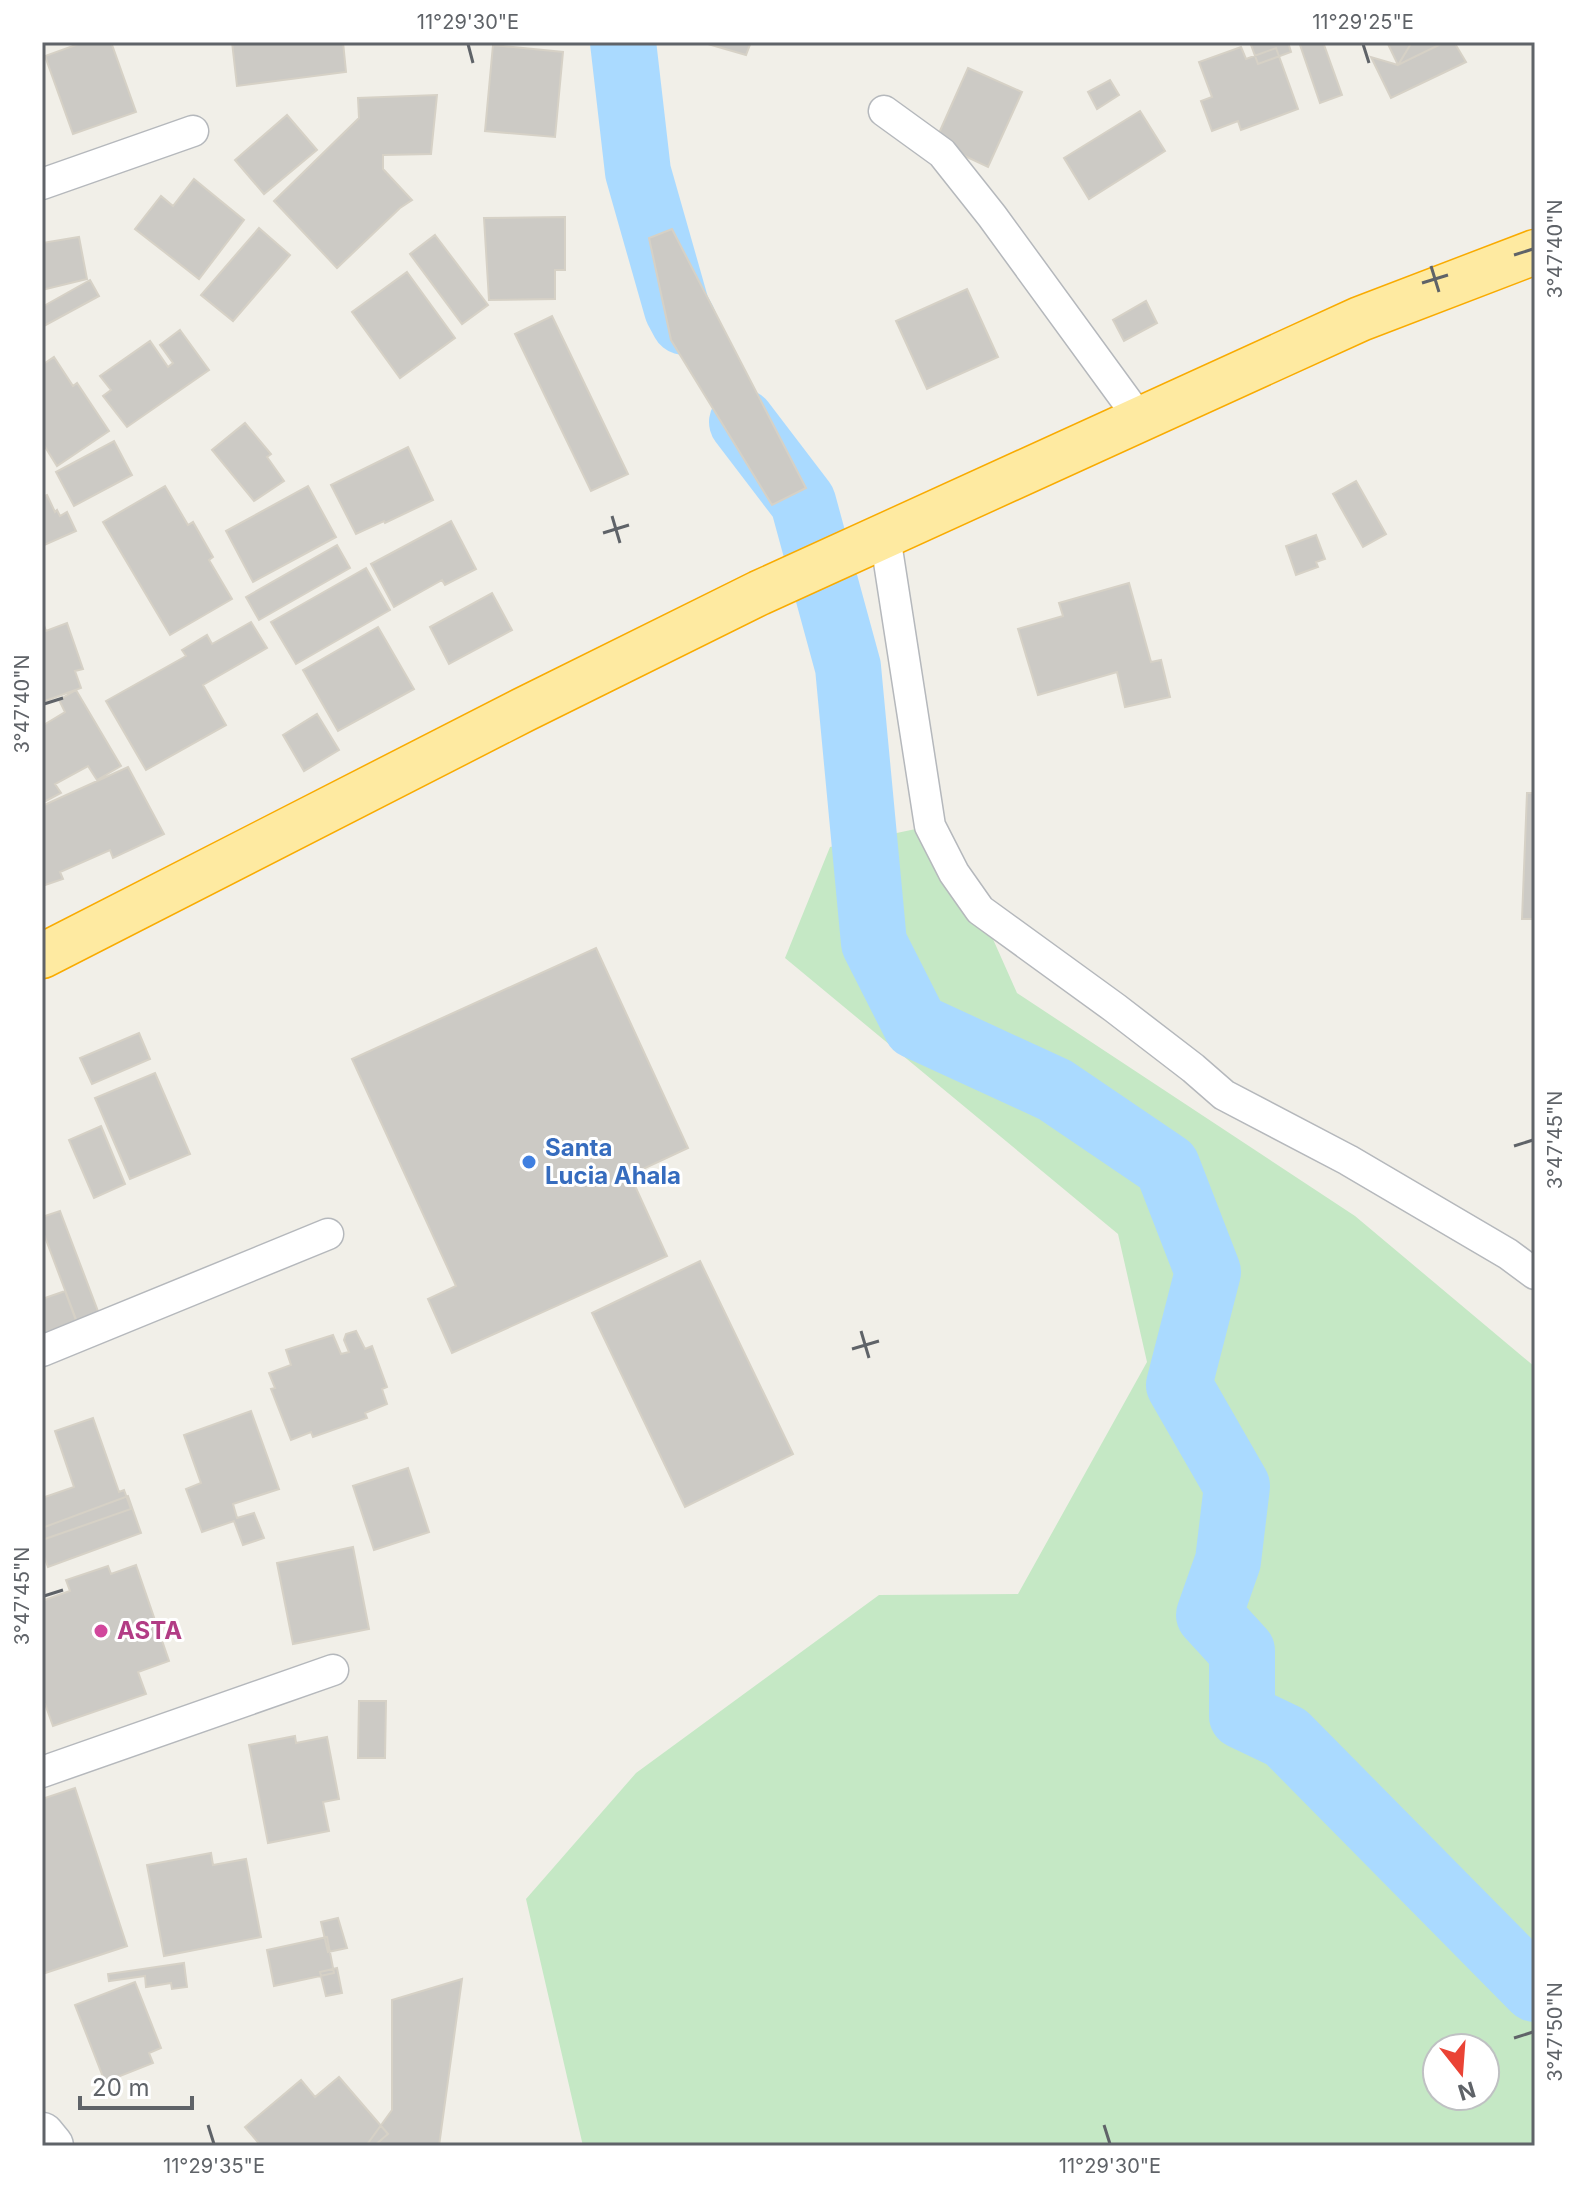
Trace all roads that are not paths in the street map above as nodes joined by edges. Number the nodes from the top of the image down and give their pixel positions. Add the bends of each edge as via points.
1 (884, 111) dead end
2 (193, 131) dead end
3 (42, 184) edge
4 (1535, 252) edge
5 (1140, 419) junction
6 (885, 536) junction
7 (42, 956) edge
8 (328, 1234) dead end
9 (1535, 1274) edge
10 (42, 1351) edge
11 (333, 1670) dead end
12 (42, 1772) edge
13 (42, 2135) edge
14 (51, 2146) edge

1 - 5 street via 942,153
2 - 3 street
4 - 5 highway via 1360,319
5 - 6 highway
6 - 7 highway via 579,682
6 - 9 street via 930,826 980,910 1224,1095 1348,1160
8 - 10 street
11 - 12 street
13 - 14 main road

